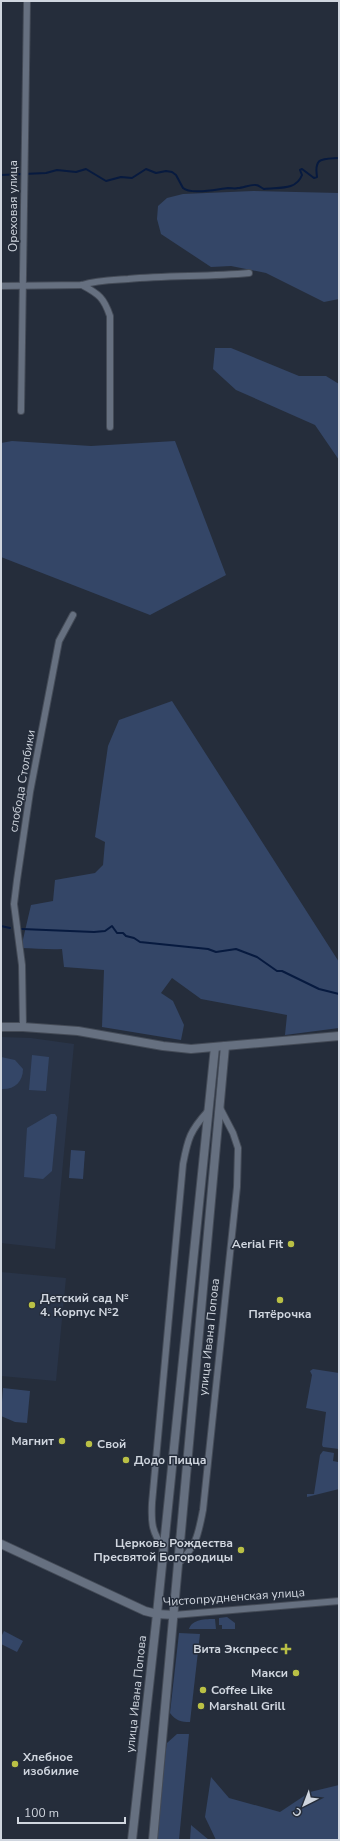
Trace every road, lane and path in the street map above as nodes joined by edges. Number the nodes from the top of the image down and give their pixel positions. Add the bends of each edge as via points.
1 (28, 1) edge
2 (249, 273) dead end
3 (82, 285) junction
4 (1, 286) edge
5 (24, 286) junction
6 (21, 411) dead end
7 (110, 427) dead end
8 (73, 615) dead end
9 (23, 1027) junction
10 (1, 1028) edge
11 (339, 1036) edge
12 (226, 1046) junction
13 (215, 1047) junction
14 (220, 1108) junction
15 (208, 1111) junction
16 (1, 1544) edge
17 (164, 1550) junction
18 (178, 1564) junction
19 (339, 1601) edge
20 (157, 1614) junction
21 (174, 1615) junction
22 (132, 1840) edge
23 (153, 1840) edge

1 - 5 street, Ореховая улица
2 - 3 street via 144,277
3 - 5 street
3 - 7 street via 98,294 106,304 110,316
4 - 5 street
5 - 6 street, Ореховая улица
8 - 9 street, слобода Столбики via 59,640 30,792 14,904 22,965
9 - 10 main road
9 - 13 main road via 80,1031 178,1048
11 - 12 main road
12 - 13 main road
12 - 14 main road, улица Ивана Попова
13 - 15 main road, улица Ивана Попова
14 - 18 main road, улица Ивана Попова
14 - 18 street, улица Ивана Попова via 238,1148 237,1187 203,1510 191,1551
15 - 17 main road, улица Ивана Попова
15 - 17 street via 195,1125 188,1139 183,1164 151,1523 155,1537
16 - 20 main road, Чистопрудненская улица via 145,1611
17 - 20 main road, улица Ивана Попова
18 - 21 main road, улица Ивана Попова
19 - 21 street, Чистопрудненская улица
20 - 21 main road, Чистопрудненская улица
20 - 22 main road, улица Ивана Попова
21 - 23 main road, улица Ивана Попова

